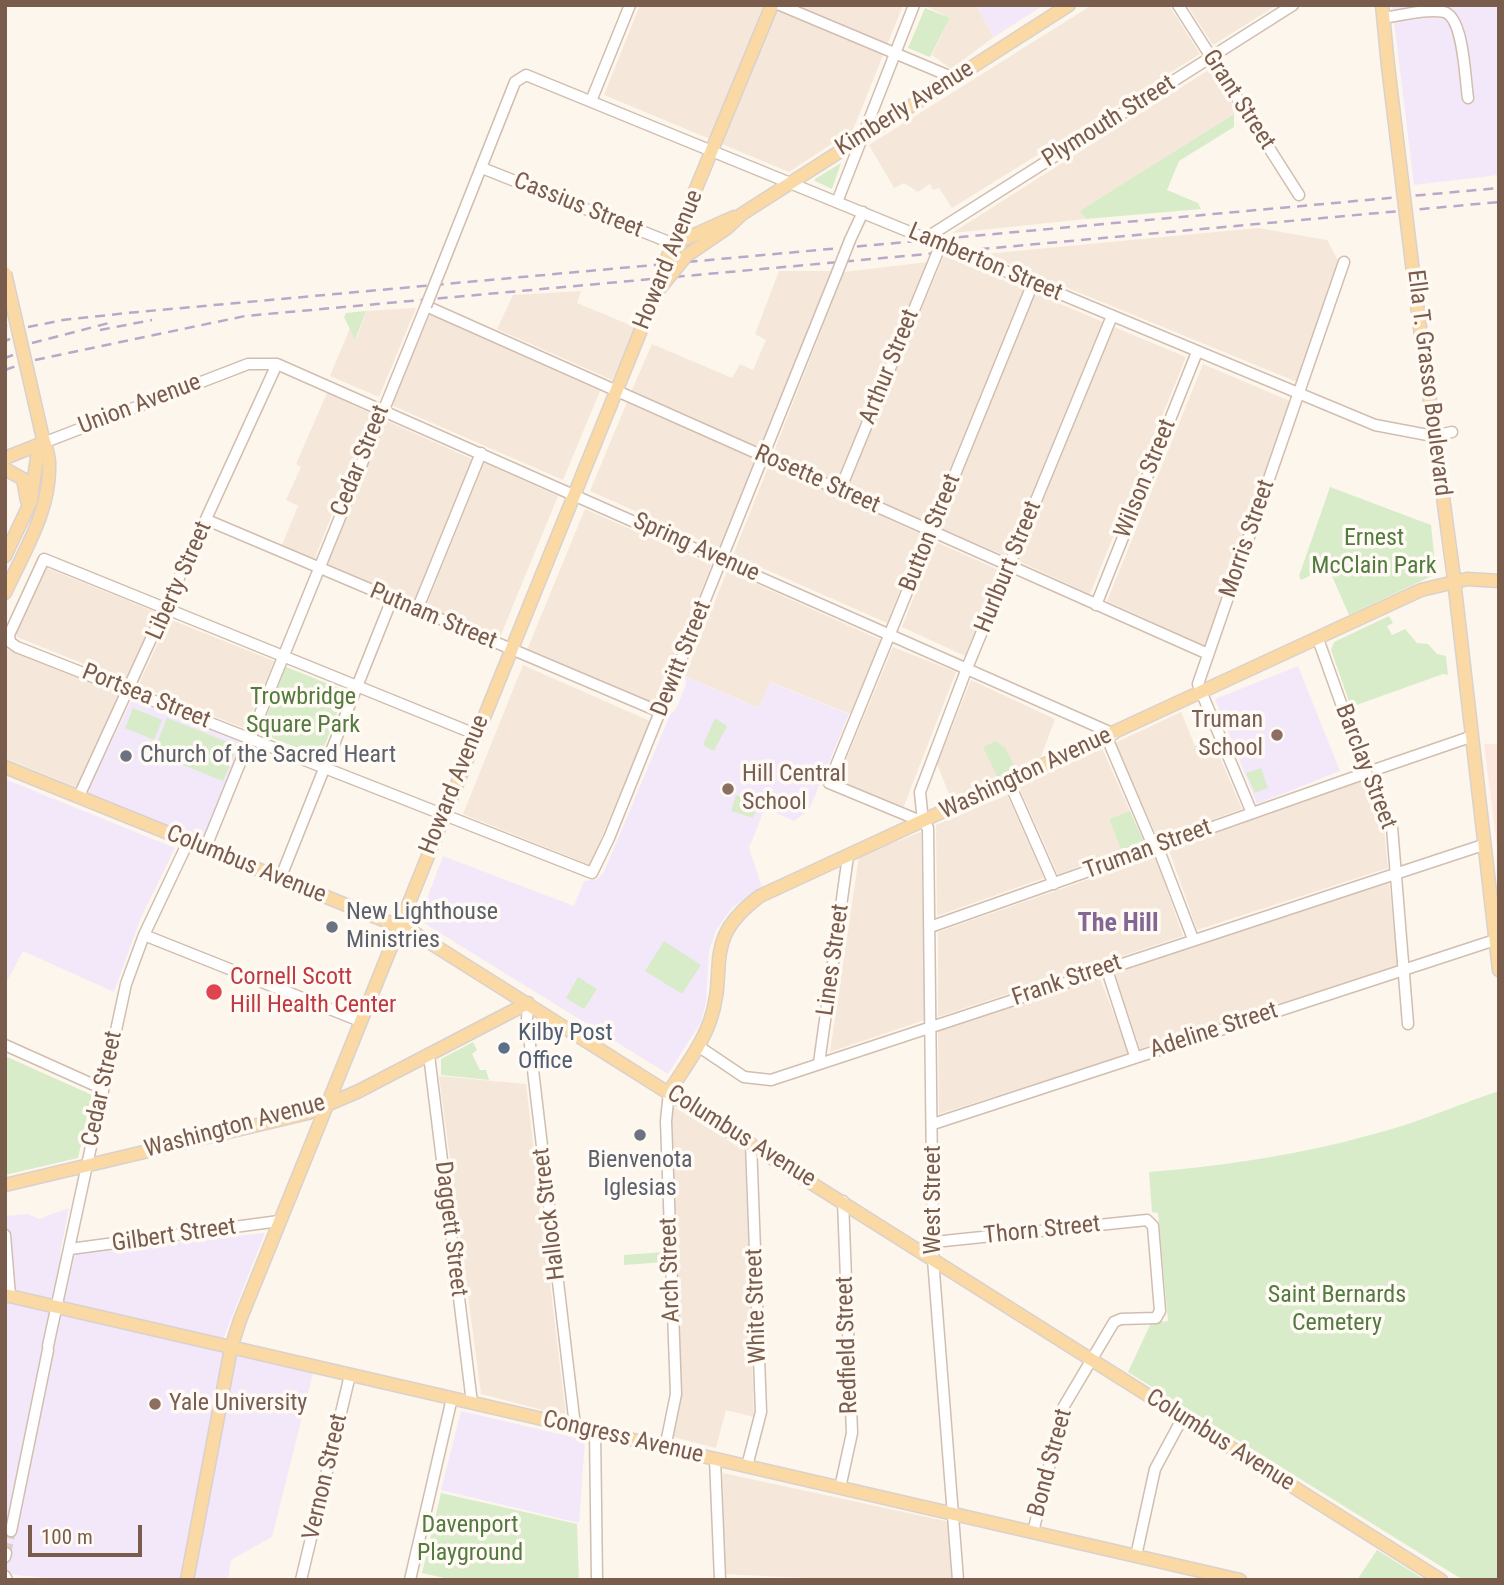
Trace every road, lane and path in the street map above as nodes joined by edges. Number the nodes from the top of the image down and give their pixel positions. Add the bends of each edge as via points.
1 (630, 5) edge
2 (772, 5) edge
3 (780, 5) edge
4 (914, 5) edge
5 (1069, 5) edge
6 (1178, 5) edge
7 (1293, 5) edge
8 (1383, 12) edge
9 (894, 53) junction
10 (1212, 58) junction
11 (522, 76) joint
12 (954, 78) junction
13 (1468, 98) dead end
14 (592, 101) junction
15 (860, 137) junction
16 (713, 150) junction
17 (482, 168) junction
18 (791, 183) junction
19 (1299, 195) dead end
20 (837, 202) junction
21 (863, 212) junction
22 (741, 214) junction
23 (925, 236) junction
24 (941, 244) junction
25 (671, 250) junction
26 (1344, 262) dead end
27 (5, 273) edge
28 (1033, 283) junction
29 (656, 293) junction
30 (427, 307) junction
31 (1112, 316) junction
32 (1197, 352) junction
33 (277, 364) junction
34 (615, 391) junction
35 (1298, 394) junction
36 (382, 410) junction
37 (1452, 432) dead end
38 (1433, 436) junction
39 (42, 437) junction
40 (481, 453) junction
41 (764, 457) junction
42 (5, 458) edge
43 (5, 469) edge
44 (840, 490) junction
45 (574, 494) junction
46 (25, 512) junction
47 (207, 520) junction
48 (932, 531) junction
49 (5, 556) edge
50 (722, 560) junction
51 (1009, 565) junction
52 (318, 567) junction
53 (1499, 581) edge
54 (1454, 582) junction
55 (5, 593) edge
56 (392, 599) junction
57 (1096, 605) junction
58 (166, 610) junction
59 (417, 610) junction
60 (889, 635) junction
61 (1318, 639) junction
62 (510, 649) junction
63 (1208, 654) junction
64 (282, 656) junction
65 (967, 668) junction
66 (356, 687) junction
67 (130, 691) junction
68 (1202, 693) junction
69 (660, 712) junction
70 (475, 734) junction
71 (1110, 736) junction
72 (1470, 737) junction
73 (249, 738) junction
74 (5, 767) edge
75 (324, 768) junction
76 (1371, 771) junction
77 (1009, 782) junction
78 (79, 796) junction
79 (1252, 813) junction
80 (443, 816) junction
81 (923, 822) junction
82 (188, 842) junction
83 (1483, 845) junction
84 (1155, 846) junction
85 (205, 849) junction
86 (848, 856) junction
87 (594, 872) joint
88 (1394, 874) junction
89 (280, 879) junction
90 (1054, 884) junction
91 (399, 926) junction
92 (930, 927) junction
93 (144, 935) junction
94 (1192, 939) junction
95 (1495, 940) junction
96 (1106, 967) junction
97 (1402, 969) junction
98 (1499, 970) edge
99 (528, 1003) junction
100 (360, 1021) junction
101 (1408, 1024) dead end
102 (931, 1027) junction
103 (5, 1045) edge
104 (698, 1046) junction
105 (429, 1055) junction
106 (1135, 1056) junction
107 (819, 1063) junction
108 (103, 1089) junction
109 (670, 1092) junction
110 (326, 1105) junction
111 (933, 1124) junction
112 (751, 1143) junction
113 (86, 1166) junction
114 (5, 1185) edge
115 (842, 1201) junction
116 (279, 1221) junction
117 (5, 1235) edge
118 (934, 1242) junction
119 (70, 1249) junction
120 (933, 1259) junction
121 (8, 1296) edge
122 (57, 1308) junction
123 (1114, 1322) joint
124 (231, 1348) junction
125 (1091, 1360) junction
126 (351, 1375) junction
127 (452, 1398) junction
128 (472, 1403) junction
129 (1183, 1417) junction
130 (575, 1426) junction
131 (594, 1431) junction
132 (665, 1448) junction
133 (715, 1459) junction
134 (747, 1466) junction
135 (840, 1488) junction
136 (953, 1514) junction
137 (11, 1531) dead end
138 (1034, 1532) junction
139 (1136, 1556) junction
140 (187, 1580) edge
141 (301, 1580) edge
142 (410, 1580) edge
143 (597, 1580) edge
144 (720, 1580) edge
145 (958, 1580) edge
146 (1240, 1580) edge
147 (1441, 1580) edge

1 - 14 street
2 - 16 main road, Howard Avenue
3 - 9 street
4 - 9 street
5 - 12 main road, Kimberly Avenue
6 - 10 street, Grant Street
7 - 10 street, Plymouth Street
8 - 13 street via 1440,11 1450,15 1457,26
8 - 38 main road, Ella T. Grasso Boulevard, bridge
9 - 12 street
9 - 15 street
10 - 19 street, Grant Street
10 - 23 street, Plymouth Street
11 - 14 street, Lamberton Street
11 - 17 street, Cedar Street via 515,82
12 - 15 main road, Kimberly Avenue
14 - 16 street, Lamberton Street
15 - 18 main road, Kimberly Avenue
15 - 20 street
16 - 18 street, Lamberton Street
16 - 25 main road, Howard Avenue
17 - 25 street, Cassius Street
17 - 30 street, Cedar Street, bridge
18 - 20 street, Lamberton Street
18 - 22 main road, Kimberly Avenue
20 - 21 street, Lamberton Street
21 - 23 street, Lamberton Street
21 - 41 street, Dewitt Street, bridge
22 - 25 main road
22 - 29 main road, bridge via 685,256
23 - 24 street, Lamberton Street, bridge
24 - 28 street, Lamberton Street, bridge
24 - 44 street, Arthur Street, bridge
25 - 29 main road, Howard Avenue, bridge
26 - 35 street, Morris Street
27 - 39 main road, bridge
28 - 31 street, Lamberton Street
28 - 48 street, Button Street
29 - 34 main road, Howard Avenue
30 - 34 street, Rosette Street
30 - 36 street, Cedar Street
31 - 32 street, Lamberton Street
31 - 51 street, Hurlburt Street
32 - 35 street, Lamberton Street
32 - 57 street, Wilson Street
33 - 36 street, Spring Avenue
33 - 39 street, Union Avenue via 247,364
33 - 47 street, Liberty Street
34 - 41 street, Rosette Street
34 - 45 main road, Howard Avenue
35 - 38 street, Lamberton Street via 1375,425
35 - 63 street, Morris Street
36 - 40 street, Spring Avenue
36 - 52 street, Cedar Street
37 - 38 street, Lamberton Street
38 - 54 main road, Ella T. Grasso Boulevard
39 - 42 main road, Union Avenue
39 - 46 main road
39 - 55 main road via 49,459 48,492
40 - 45 street, Spring Avenue
40 - 59 street
41 - 44 street, Rosette Street
41 - 50 street, Dewitt Street
43 - 46 main road via 25,482
44 - 48 street, Rosette Street
45 - 50 street, Spring Avenue
45 - 62 main road, Howard Avenue
46 - 49 main road
47 - 52 street, Putnam Street
47 - 58 street, Liberty Street
48 - 51 street, Rosette Street
48 - 60 street, Button Street
50 - 60 street, Spring Avenue
50 - 69 street, Dewitt Street
51 - 57 street, Rosette Street
51 - 65 street, Hurlburt Street
52 - 56 street, Putnam Street
52 - 64 street, Cedar Street
53 - 54 main road, Washington Avenue
54 - 61 main road, Washington Avenue via 1421,590
54 - 72 main road, Ella T. Grasso Boulevard
56 - 59 street, Putnam Street
56 - 66 street
57 - 63 street, Rosette Street
58 - 64 street
58 - 67 street, Liberty Street
58 - 67 street, Portsea Street via 44,559 9,635 10,642
59 - 62 street, Putnam Street
60 - 65 street, Spring Avenue
60 - 81 street, Button Street via 830,783
61 - 68 main road, Washington Avenue
61 - 76 street, Barclay Street
62 - 69 street, Putnam Street
62 - 70 main road, Howard Avenue
63 - 68 street, Morris Street via 1199,684
64 - 66 street
64 - 73 street, Cedar Street
65 - 71 street, Spring Avenue
65 - 81 street, Hurlburt Street via 920,792
66 - 70 street
66 - 75 street
67 - 73 street, Portsea Street
67 - 78 street, Liberty Street
68 - 71 main road, Washington Avenue
68 - 79 street
69 - 87 street, Dewitt Street
70 - 80 main road, Howard Avenue
71 - 77 main road, Washington Avenue
71 - 84 street
72 - 76 street, Truman Street
72 - 83 main road, Ella T. Grasso Boulevard
73 - 75 street, Portsea Street
73 - 85 street, Cedar Street
74 - 78 main road, Columbus Avenue
75 - 80 street, Portsea Street
75 - 89 street
76 - 79 street, Truman Street
76 - 88 street, Barclay Street via 1392,827
77 - 81 main road, Washington Avenue
77 - 90 street
78 - 82 main road, Columbus Avenue
79 - 84 street, Truman Street
80 - 87 street, Portsea Street via 585,873
80 - 91 main road, Howard Avenue
81 - 86 main road, Washington Avenue
81 - 92 street, West Street via 928,828
82 - 85 main road, Columbus Avenue
82 - 93 street, Cedar Street
83 - 88 street, Frank Street
83 - 95 main road, Ella T. Grasso Boulevard
84 - 90 street, Truman Street
84 - 94 street
85 - 89 main road, Columbus Avenue
86 - 104 main road, Washington Avenue via 760,897 733,921 719,950 712,1011
86 - 107 street, Lines Street
88 - 94 street, Frank Street
88 - 97 street, Barclay Street
89 - 91 main road, Columbus Avenue
90 - 92 street, Truman Street
91 - 99 main road, Columbus Avenue
91 - 100 main road, Howard Avenue
92 - 102 street, West Street
93 - 100 street
93 - 108 street, Cedar Street via 126,984
94 - 96 street, Frank Street
95 - 97 street, Adeline Street
95 - 98 main road, Ella T. Grasso Boulevard
96 - 102 street, Frank Street
96 - 106 street
97 - 101 street, Barclay Street
97 - 106 street, Adeline Street
99 - 105 main road, Washington Avenue
99 - 109 main road, Columbus Avenue
99 - 130 street, Hallock Street
100 - 110 main road, Howard Avenue
102 - 107 street, Frank Street
102 - 111 street, West Street
103 - 108 street
104 - 107 street, Frank Street via 753,1080 771,1080
104 - 109 main road, Washington Avenue
105 - 110 main road, Washington Avenue
105 - 128 street, Daggett Street
106 - 111 street, Adeline Street
108 - 113 street, Cedar Street
109 - 112 main road, Columbus Avenue
109 - 132 street, Arch Street via 666,1121 676,1394
110 - 113 main road, Washington Avenue
110 - 116 main road, Howard Avenue
111 - 118 street, West Street
112 - 115 main road, Columbus Avenue
112 - 134 street, White Street via 761,1412
113 - 114 main road, Washington Avenue
113 - 119 street, Cedar Street
115 - 120 main road, Columbus Avenue
115 - 135 street, Redfield Street via 852,1433
116 - 119 street, Gilbert Street
116 - 124 main road, Howard Avenue
117 - 121 street
118 - 120 street, West Street
118 - 123 street, Thorn Street via 1151,1222 1160,1311 1156,1318
119 - 122 street, Cedar Street
120 - 125 main road, Columbus Avenue
120 - 136 street, West Street
121 - 122 main road, Congress Avenue
122 - 124 main road, Congress Avenue
122 - 137 street, Cedar Street
123 - 125 street, Bond Street
124 - 126 main road, Congress Avenue
124 - 140 main road, Howard Avenue
125 - 129 main road, Columbus Avenue
125 - 138 street, Bond Street via 1064,1406
126 - 127 main road, Congress Avenue
126 - 141 street, Vernon Street
127 - 128 main road, Congress Avenue
127 - 142 street
128 - 130 main road, Congress Avenue
129 - 139 street via 1155,1469
129 - 147 main road, Columbus Avenue
130 - 131 main road, Congress Avenue
131 - 132 main road, Congress Avenue
131 - 143 street
132 - 133 main road, Congress Avenue
133 - 134 main road, Congress Avenue
133 - 144 street
134 - 135 main road, Congress Avenue
135 - 136 main road, Congress Avenue
136 - 138 main road, Congress Avenue
136 - 145 street, West Street
138 - 139 main road, Congress Avenue
139 - 146 main road, Congress Avenue

